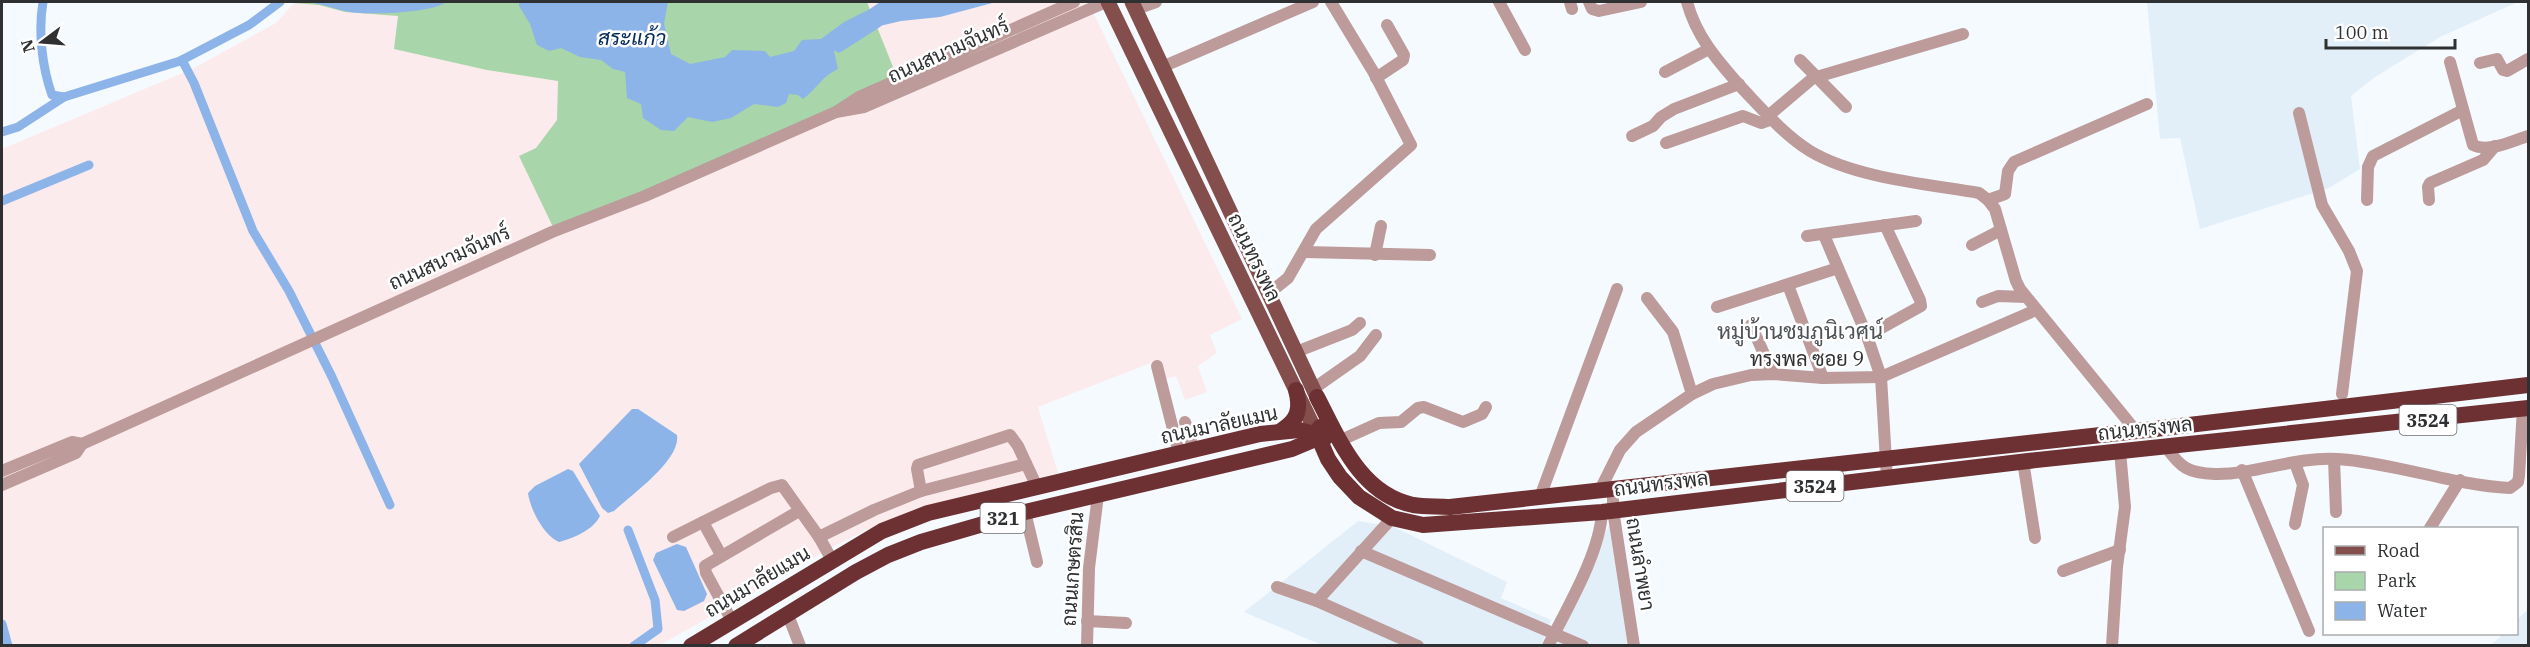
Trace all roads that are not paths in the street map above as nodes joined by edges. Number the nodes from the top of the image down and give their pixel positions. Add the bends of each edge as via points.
1 (1074, 2) edge
2 (1107, 2) edge
3 (1156, 2) edge
4 (1313, 2) edge
5 (1331, 2) edge
6 (1499, 2) edge
7 (1589, 2) edge
8 (1641, 2) edge
9 (1687, 2) edge
10 (1134, 5) edge
11 (1387, 25) dead end
12 (1963, 34) dead end
13 (1709, 49) junction
14 (1525, 50) dead end
15 (2529, 59) edge
16 (1800, 60) dead end
17 (2450, 62) dead end
18 (2481, 63) dead end
19 (1162, 67) junction
20 (1665, 72) dead end
21 (1816, 76) junction
22 (1376, 78) junction
23 (1739, 84) junction
24 (2147, 104) dead end
25 (1846, 107) dead end
26 (2463, 110) junction
27 (836, 112) junction
28 (2299, 113) dead end
29 (1770, 117) junction
30 (1632, 136) dead end
31 (2529, 136) edge
32 (1666, 143) dead end
33 (2495, 146) junction
34 (1988, 200) junction
35 (2367, 200) dead end
36 (2429, 200) dead end
37 (1916, 221) dead end
38 (1885, 225) junction
39 (1380, 226) dead end
40 (2001, 230) junction
41 (1824, 235) junction
42 (1806, 237) dead end
43 (1972, 245) dead end
44 (1305, 252) junction
45 (1375, 255) junction
46 (1430, 255) dead end
47 (1838, 268) junction
48 (1788, 285) junction
49 (1617, 289) dead end
50 (1268, 294) junction
51 (2026, 297) junction
52 (1647, 298) dead end
53 (1982, 302) dead end
54 (1717, 307) dead end
55 (2036, 310) junction
56 (1360, 322) dead end
57 (1751, 325) dead end
58 (1376, 335) dead end
59 (1867, 336) junction
60 (1296, 352) junction
61 (1157, 366) dead end
62 (1773, 374) junction
63 (1881, 377) junction
64 (1823, 378) junction
65 (2529, 384) edge
66 (1309, 392) junction
67 (1692, 394) junction
68 (2342, 394) dead end
69 (1486, 407) dead end
70 (2526, 408) edge
71 (2324, 410) junction
72 (1185, 422) dead end
73 (1282, 430) junction
74 (2326, 430) junction
75 (2136, 431) junction
76 (1317, 434) junction
77 (81, 444) junction
78 (1341, 446) junction
79 (2166, 447) junction
80 (1292, 449) junction
81 (2120, 451) junction
82 (1186, 452) junction
83 (1885, 458) junction
84 (1328, 459) junction
85 (2334, 459) junction
86 (2023, 461) junction
87 (2295, 463) junction
88 (1026, 464) junction
89 (2, 471) edge
90 (2242, 471) junction
91 (1887, 478) junction
92 (2460, 480) junction
93 (2, 484) edge
94 (1037, 487) junction
95 (1607, 489) junction
96 (921, 491) junction
97 (1098, 495) junction
98 (1540, 496) junction
99 (799, 511) junction
100 (1607, 511) junction
101 (1025, 512) junction
102 (2336, 512) dead end
103 (1392, 518) junction
104 (703, 522) junction
105 (2295, 524) dead end
106 (2431, 527) edge
107 (673, 537) dead end
108 (819, 537) junction
109 (2035, 538) dead end
110 (2120, 550) junction
111 (1361, 551) junction
112 (721, 555) junction
113 (832, 560) junction
114 (1037, 562) dead end
115 (2063, 571) dead end
116 (1277, 587) dead end
117 (1317, 601) junction
118 (788, 615) junction
119 (732, 621) junction
120 (1087, 621) junction
121 (1126, 623) dead end
122 (2309, 631) dead end
123 (1554, 633) junction
124 (691, 645) edge
125 (736, 645) edge
126 (800, 645) edge
127 (1087, 645) edge
128 (1418, 645) edge
129 (1548, 645) edge
130 (1583, 645) edge
131 (1634, 645) edge
132 (2112, 645) edge

1 - 27 street, ถนนสนามจันทร์ via 859,97
2 - 27 street, ถนนสนามจันทร์ via 874,103
2 - 66 main road, ถนนทรงพล
3 - 10 street
4 - 19 street
5 - 22 street
6 - 14 street
7 - 8 street via 1595,10
9 - 13 street via 1691,18
10 - 19 main road, ถนนทรงพล
11 - 22 street via 1403,60
12 - 21 street
13 - 20 street
13 - 23 street
15 - 18 street via 2507,71 2497,59
16 - 21 street
17 - 26 street
19 - 50 main road, ถนนทรงพล
21 - 25 street
21 - 29 street
22 - 44 street via 1412,145 1316,229
23 - 29 street
23 - 30 street via 1674,109
24 - 34 street via 2014,162 2008,171 2005,194
26 - 33 street via 2472,145
26 - 35 street via 2373,156 2368,167
27 - 77 street, ถนนสนามจันทร์ via 645,196 552,232
28 - 68 street via 2322,205 2357,271
29 - 32 street via 1761,123 1743,116
29 - 34 street via 1796,142 1853,169 1979,193
31 - 33 street
33 - 36 street via 2483,160 2430,183
34 - 40 street
37 - 38 street
38 - 41 street
38 - 59 street via 1921,306
39 - 45 street
40 - 43 street
40 - 51 street via 2016,281
41 - 42 street
41 - 47 street
44 - 45 street
44 - 50 street via 1288,278
45 - 46 street
47 - 48 street
47 - 59 street
48 - 54 street
48 - 64 street
49 - 98 street
50 - 60 main road, ถนนทรงพล
51 - 53 street via 1998,296
51 - 55 street
52 - 67 street via 1673,332
55 - 63 street
55 - 75 street
56 - 60 street via 1352,330
57 - 62 street
58 - 66 street via 1360,356
59 - 63 street
60 - 66 main road, ถนนทรงพล
61 - 82 street
62 - 64 street, ทรงพล ซอย 9
62 - 67 street, ทรงพล ซอย 9 via 1727,380
63 - 64 street, ทรงพล ซอย 9
63 - 83 street
65 - 71 highway, ถนนทรงพล / 3524
66 - 73 highway via 1290,425
66 - 76 highway via 1322,412
66 - 78 highway, ถนนทรงพล
67 - 95 street, ทรงพล ซอย 9 via 1636,432 1620,450
69 - 78 street via 1482,414 1463,422 1418,408 1401,422 1379,423
70 - 74 highway, ถนนทรงพล / 3524
70 - 92 street via 2518,482 2510,488
71 - 74 highway
71 - 75 highway, ถนนทรงพล / 3524
72 - 82 street
73 - 76 highway, ถนนมาลัยแมน / 321
73 - 82 highway, ถนนมาลัยแมน / 321
74 - 79 highway, ถนนทรงพล / 3524
75 - 83 highway, ถนนทรงพล / 3524
76 - 78 highway
76 - 80 highway, ถนนมาลัยแมน / 321
76 - 84 highway, ถนนทรงพล / 3524
77 - 89 street, ถนนสนามจันทร์ via 72,442
77 - 93 street, ถนนสนามจันทร์ via 76,453
78 - 98 highway, ถนนทรงพล / 3524 via 1377,488 1411,504 1450,507
79 - 81 highway, ถนนทรงพล / 3524
79 - 90 street via 2188,471
80 - 84 highway
80 - 97 highway, ถนนมาลัยแมน / 321
81 - 86 highway, ถนนทรงพล / 3524
81 - 110 street via 2125,507
82 - 94 highway, ถนนมาลัยแมน / 321
83 - 91 street
83 - 95 highway, ถนนทรงพล / 3524
84 - 103 highway, ถนนทรงพล / 3524 via 1349,488
85 - 87 street
85 - 92 street
85 - 102 street
86 - 91 highway, ถนนทรงพล / 3524
86 - 109 street
87 - 90 street
87 - 105 street via 2303,485
88 - 94 street
88 - 96 street
88 - 96 street via 1012,436 1007,435 918,465
90 - 122 street
91 - 100 highway, ถนนทรงพล / 3524
92 - 106 street
94 - 113 highway, ถนนมาลัยแมน / 321 via 928,513 882,531
95 - 98 highway, ถนนทรงพล / 3524
95 - 100 street, ถนนลำพยา
96 - 108 street
97 - 101 highway, ถนนมาลัยแมน / 321
97 - 120 street, ถนนเกษตรสิน
99 - 104 street via 782,485
99 - 108 street
99 - 112 street
100 - 103 highway, ถนนทรงพล / 3524 via 1423,525
100 - 123 street via 1580,582
100 - 131 street, ถนนลำพยา
101 - 114 street
101 - 118 highway, ถนนมาลัยแมน / 321 via 888,555
103 - 111 street
104 - 107 street
104 - 112 street
108 - 113 street
110 - 115 street
110 - 132 street
111 - 117 street
111 - 123 street
112 - 119 street via 708,562 706,573
113 - 119 highway, ถนนมาลัยแมน / 321
116 - 117 street
117 - 128 street
118 - 125 highway, ถนนมาลัยแมน / 321
118 - 126 street
119 - 124 highway, ถนนมาลัยแมน / 321
120 - 121 street
120 - 127 street, ถนนเกษตรสิน
123 - 129 street
123 - 130 street

